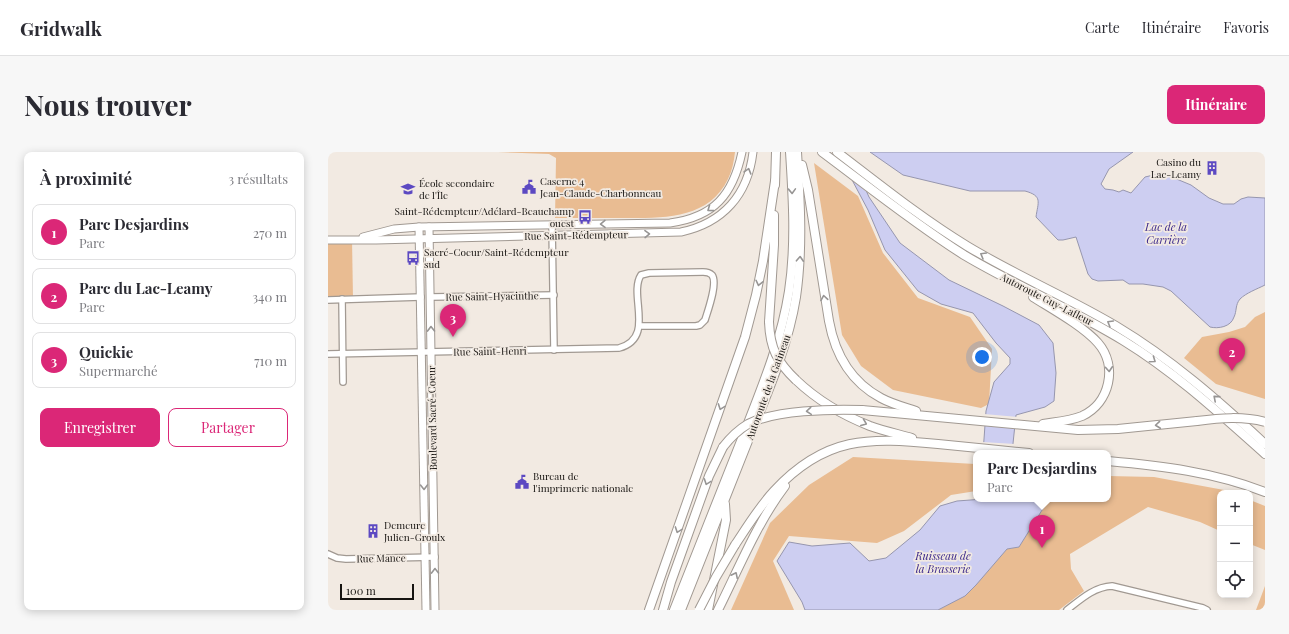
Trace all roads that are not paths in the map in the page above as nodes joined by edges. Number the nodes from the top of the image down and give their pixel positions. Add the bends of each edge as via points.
1 (742, 152) edge
2 (753, 152) edge
3 (776, 152) edge
4 (790, 152) edge
5 (798, 152) edge
6 (822, 152) edge
7 (837, 152) edge
8 (775, 181) junction
9 (552, 225) junction
10 (419, 227) junction
11 (429, 227) junction
12 (552, 236) junction
13 (420, 238) junction
14 (429, 238) junction
15 (354, 239) junction
16 (328, 240) edge
17 (997, 274) junction
18 (554, 295) junction
19 (421, 297) junction
20 (430, 297) junction
21 (342, 299) junction
22 (328, 300) edge
23 (639, 326) junction
24 (554, 350) junction
25 (422, 352) junction
26 (431, 352) junction
27 (328, 354) edge
28 (343, 354) junction
29 (343, 382) dead end
30 (928, 416) junction
31 (1265, 422) edge
32 (1029, 426) junction
33 (925, 443) junction
34 (1265, 444) edge
35 (1000, 450) edge
36 (1265, 454) edge
37 (1111, 461) edge
38 (797, 471) junction
39 (1265, 492) edge
40 (725, 499) junction
41 (328, 554) edge
42 (425, 557) junction
43 (435, 557) junction
44 (671, 582) junction
45 (426, 610) edge
46 (435, 610) edge
47 (649, 610) edge
48 (658, 610) edge
49 (663, 610) edge
50 (674, 610) edge
51 (681, 610) edge
52 (699, 610) edge
53 (708, 610) edge
54 (718, 610) edge
55 (1067, 610) edge
56 (1207, 610) edge

1 -> 9 main road, Rue Saint-Rédempteur via 737,172 728,191 714,207 694,218 670,222
12 -> 2 main road, Rue Saint-Rédempteur via 673,233 701,227 724,212 737,197 747,176
3 - 8 highway
4 -> 50 highway, Autoroute de la Gatineau via 792,257 782,328 764,384
30 -> 5 highway via 876,395 860,383 843,362 830,326 808,190
40 -> 5 highway, Autoroute de la Gatineau via 782,353 795,299 801,233
6 - 17 highway, Autoroute Guy-Lafleur via 945,242
34 -> 7 highway, Autoroute Guy-Lafleur via 1204,389 1151,348 1102,318 965,245
8 -> 33 highway, bridge via 769,322 770,339 777,358 796,380 822,401 846,415 876,428
8 -> 47 highway via 763,261 745,337
9 - 11 main road, Rue Saint-Rédempteur
9 - 12 street
10 - 11 main road, Rue Saint-Rédempteur
10 - 13 main road, Boulevard Sacré-Coeur
10 - 15 main road, Rue Saint-Rédempteur via 394,229
11 - 14 main road, Boulevard Sacré-Coeur
12 - 14 main road, Rue Saint-Rédempteur
12 - 18 street
13 - 14 main road, Rue Saint-Rédempteur
13 - 15 main road, Rue Saint-Rédempteur
13 - 19 main road, Boulevard Sacré-Coeur
14 - 20 main road, Boulevard Sacré-Coeur
15 - 16 main road, Rue Saint-Rédempteur
17 -> 32 highway via 1090,335 1102,349 1108,362 1106,390 1100,402 1091,410 1070,420
17 -> 36 highway, Autoroute Guy-Lafleur via 1091,322 1150,358 1203,398
18 - 20 street, Rue Saint-Hyacinthe
18 - 24 street
19 - 21 street
19 - 25 main road, Boulevard Sacré-Coeur
26 -> 20 main road, Boulevard Sacré-Coeur
21 - 22 street
21 - 28 street
23 - 23 street, Rue Saint-Henri via 696,326 703,323 714,287 712,275 703,272 644,274 638,284
23 - 24 street, Rue Saint-Henri via 635,338 622,348
24 - 26 street, Rue Saint-Henri
25 - 26 street, Rue Saint-Henri
25 - 28 street, Rue Saint-Henri
25 -> 42 main road, Boulevard Sacré-Coeur
26 - 43 main road, Boulevard Sacré-Coeur
27 - 28 street, Rue Saint-Henri
28 - 29 street
30 - 32 highway
30 -> 44 highway, bridge via 862,410 812,411 760,419 750,423 738,431 724,447 709,476
31 -> 32 highway, bridge via 1234,418 1078,430
33 - 35 highway
33 - 38 highway via 882,440 851,443 820,455
37 - 39 highway via 1199,472
38 - 52 highway, bridge via 774,490 735,545
54 -> 38 highway via 764,517
40 - 51 highway, Autoroute de la Gatineau
40 - 53 highway via 726,520
41 - 42 street, Rue Mance via 346,559
42 - 43 street, Rue Mance
42 - 45 main road, Boulevard Sacré-Coeur
46 -> 43 main road, Boulevard Sacré-Coeur
44 - 48 highway
44 - 49 highway
55 - 56 street via 1093,591 1112,586

